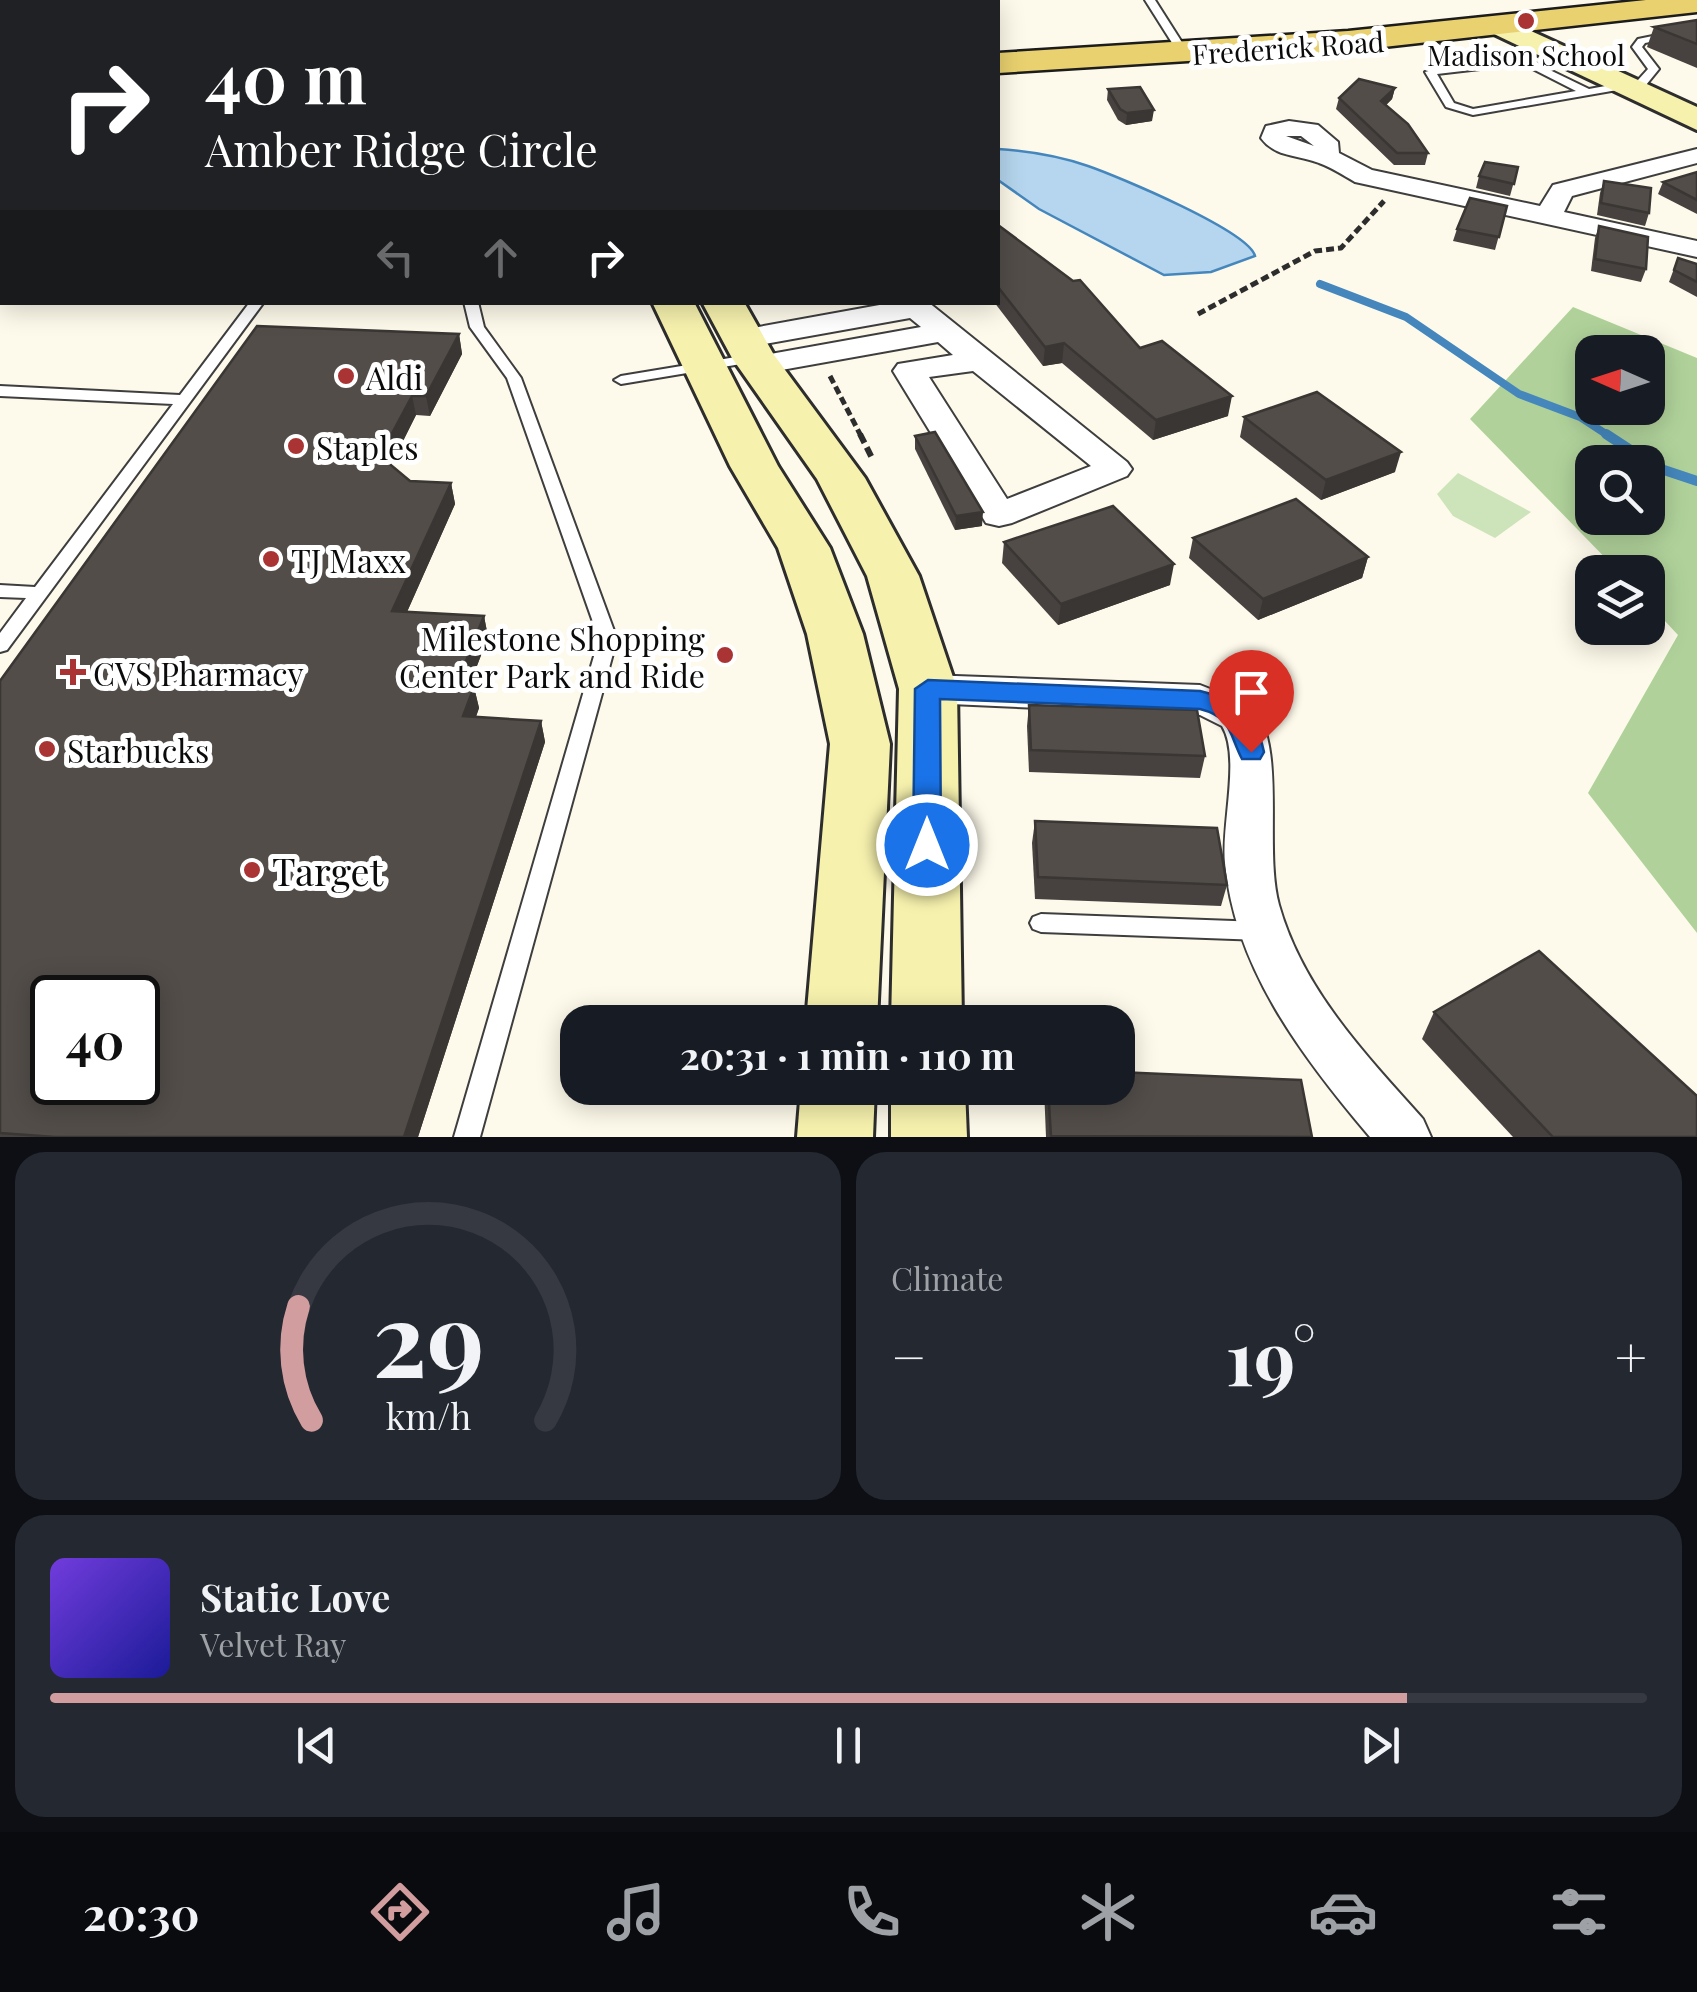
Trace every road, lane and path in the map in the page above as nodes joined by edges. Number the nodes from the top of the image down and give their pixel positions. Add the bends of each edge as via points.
1 (1150, 0) edge
2 (1697, 4) edge
3 (1579, 6) edge
4 (1505, 28) junction
5 (1697, 30) edge
6 (1422, 36) junction
7 (1000, 43) edge
8 (1180, 45) junction
9 (1000, 63) edge
10 (1463, 66) junction
11 (1627, 86) junction
12 (1588, 93) junction
13 (1697, 120) edge
14 (1694, 156) dead end
15 (1327, 157) dead end
16 (1398, 185) junction
17 (1548, 216) junction
18 (1697, 249) edge
19 (255, 305) edge
20 (471, 305) edge
21 (677, 305) edge
22 (912, 305) edge
23 (1198, 314) dead end
24 (944, 332) junction
25 (737, 346) edge
26 (982, 360) junction
27 (621, 380) dead end
28 (0, 391) edge
29 (186, 400) junction
30 (0, 591) edge
31 (39, 593) junction
32 (0, 646) edge
33 (928, 689) junction
34 (1042, 923) dead end
35 (1261, 931) junction
36 (843, 1005) edge
37 (927, 1005) edge
38 (837, 1105) edge
39 (928, 1105) edge
40 (468, 1137) edge
41 (835, 1137) edge
42 (929, 1137) edge
43 (1404, 1137) edge

1 - 8 lane
2 - 3 main road, Frederick Road
3 - 4 main road, Frederick Road
3 - 8 main road, Frederick Road
3 - 11 street via 1554,29 1558,40
4 - 6 main road, Frederick Road
4 - 11 street
5 - 11 lane via 1642,42 1637,47 1654,69 1642,83
6 - 8 main road, Frederick Road
6 - 10 lane
7 - 8 main road, Frederick Road
8 - 9 main road, Frederick Road
10 - 12 lane via 1525,61
10 - 12 lane via 1430,72 1450,105 1463,112
11 - 12 lane
11 - 13 street
14 - 17 street via 1562,192
15 - 16 street
16 - 17 street
16 - 23 path via 1341,248 1315,251
17 - 18 street
19 - 29 lane
20 - 40 lane via 477,327 514,378 608,639
21 - 25 street
22 - 24 street
22 - 25 street
24 - 25 street
24 - 26 street
25 - 27 lane
25 - 33 street via 841,478 884,560
25 - 36 street via 754,466 804,548 835,634 860,744
26 - 26 street via 1057,420 1115,469 999,515 909,371
28 - 29 lane
29 - 31 lane
30 - 31 lane
31 - 32 lane
33 - 35 street via 1224,706 1244,725 1251,752 1248,864
33 - 37 street
34 - 35 lane
35 - 43 street via 1300,1008
38 - 41 street
39 - 42 street

